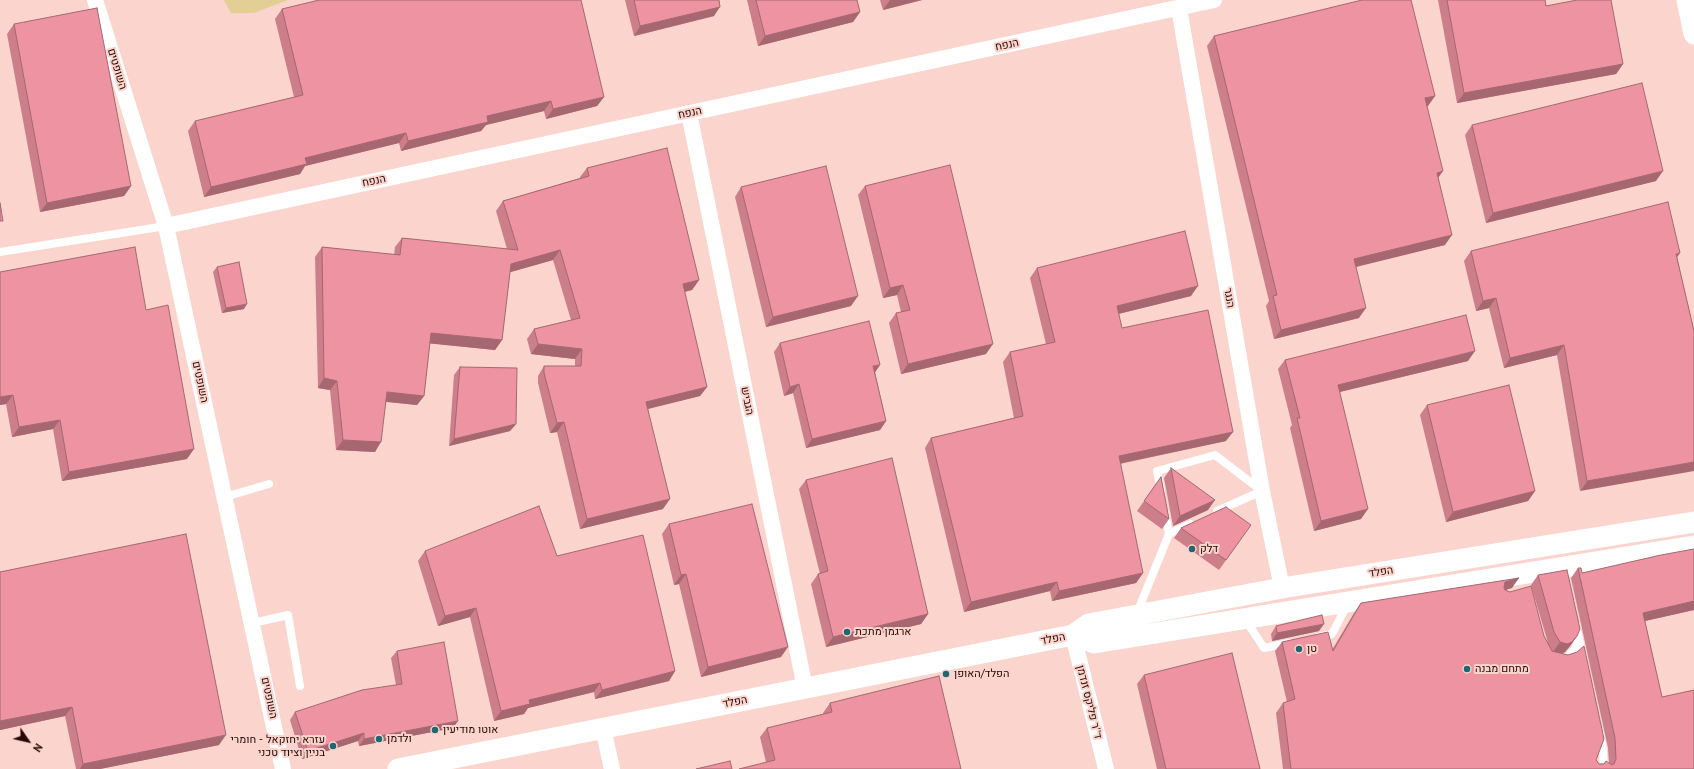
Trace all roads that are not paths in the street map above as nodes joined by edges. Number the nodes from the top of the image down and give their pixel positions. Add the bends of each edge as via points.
1 (95, 0) edge
2 (1214, 0) edge
3 (1687, 0) edge
4 (1179, 8) junction
5 (1694, 34) edge
6 (689, 113) junction
7 (166, 226) junction
8 (0, 252) edge
9 (269, 484) dead end
10 (1262, 490) junction
11 (225, 498) junction
12 (1212, 514) edge
13 (1198, 520) edge
14 (1694, 522) edge
15 (1169, 534) junction
16 (1694, 546) edge
17 (1282, 588) junction
18 (1348, 602) junction
19 (1136, 615) junction
20 (1245, 618) junction
21 (1574, 618) edge
22 (252, 624) junction
23 (1073, 635) junction
24 (1309, 639) edge
25 (1579, 639) junction
26 (1294, 642) edge
27 (1554, 658) edge
28 (1585, 669) edge
29 (300, 686) dead end
30 (805, 688) junction
31 (1598, 727) edge
32 (603, 728) junction
33 (1603, 749) junction
34 (283, 769) edge
35 (398, 769) edge
36 (612, 769) edge
37 (1106, 769) edge
38 (1594, 769) edge
39 (1604, 769) edge

1 - 7 street, השופטים
2 - 4 street, הנפח
3 - 5 street
4 - 6 street, הנפח
4 - 10 street, הנגר
6 - 7 street, הנפח
6 - 30 street, הגביש
7 - 8 lane
7 - 11 street, השופטים
9 - 11 lane
10 - 12 lane
10 - 15 lane via 1215,455 1157,470
10 - 17 street, הנגר
11 - 22 street, השופטים
13 - 15 lane
14 - 17 street, הפלד
15 - 19 lane
16 - 18 street, הפלד via 1564,571
17 - 19 street, הפלד
18 - 20 street, הפלד
18 - 24 lane via 1332,634
19 - 23 street, הפלד via 1089,624
20 - 23 street, הפלד via 1094,643
20 - 26 lane via 1264,648
21 - 25 lane
22 - 29 lane via 288,615
22 - 34 street, השופטים
23 - 30 street, הפלד
23 - 37 street, ד''ר פליקס זנדמן
25 - 27 lane via 1568,657 1560,660
25 - 28 lane
30 - 32 street, הפלד
31 - 33 lane
32 - 35 street, הפלד
32 - 36 street
33 - 38 lane
33 - 39 lane

